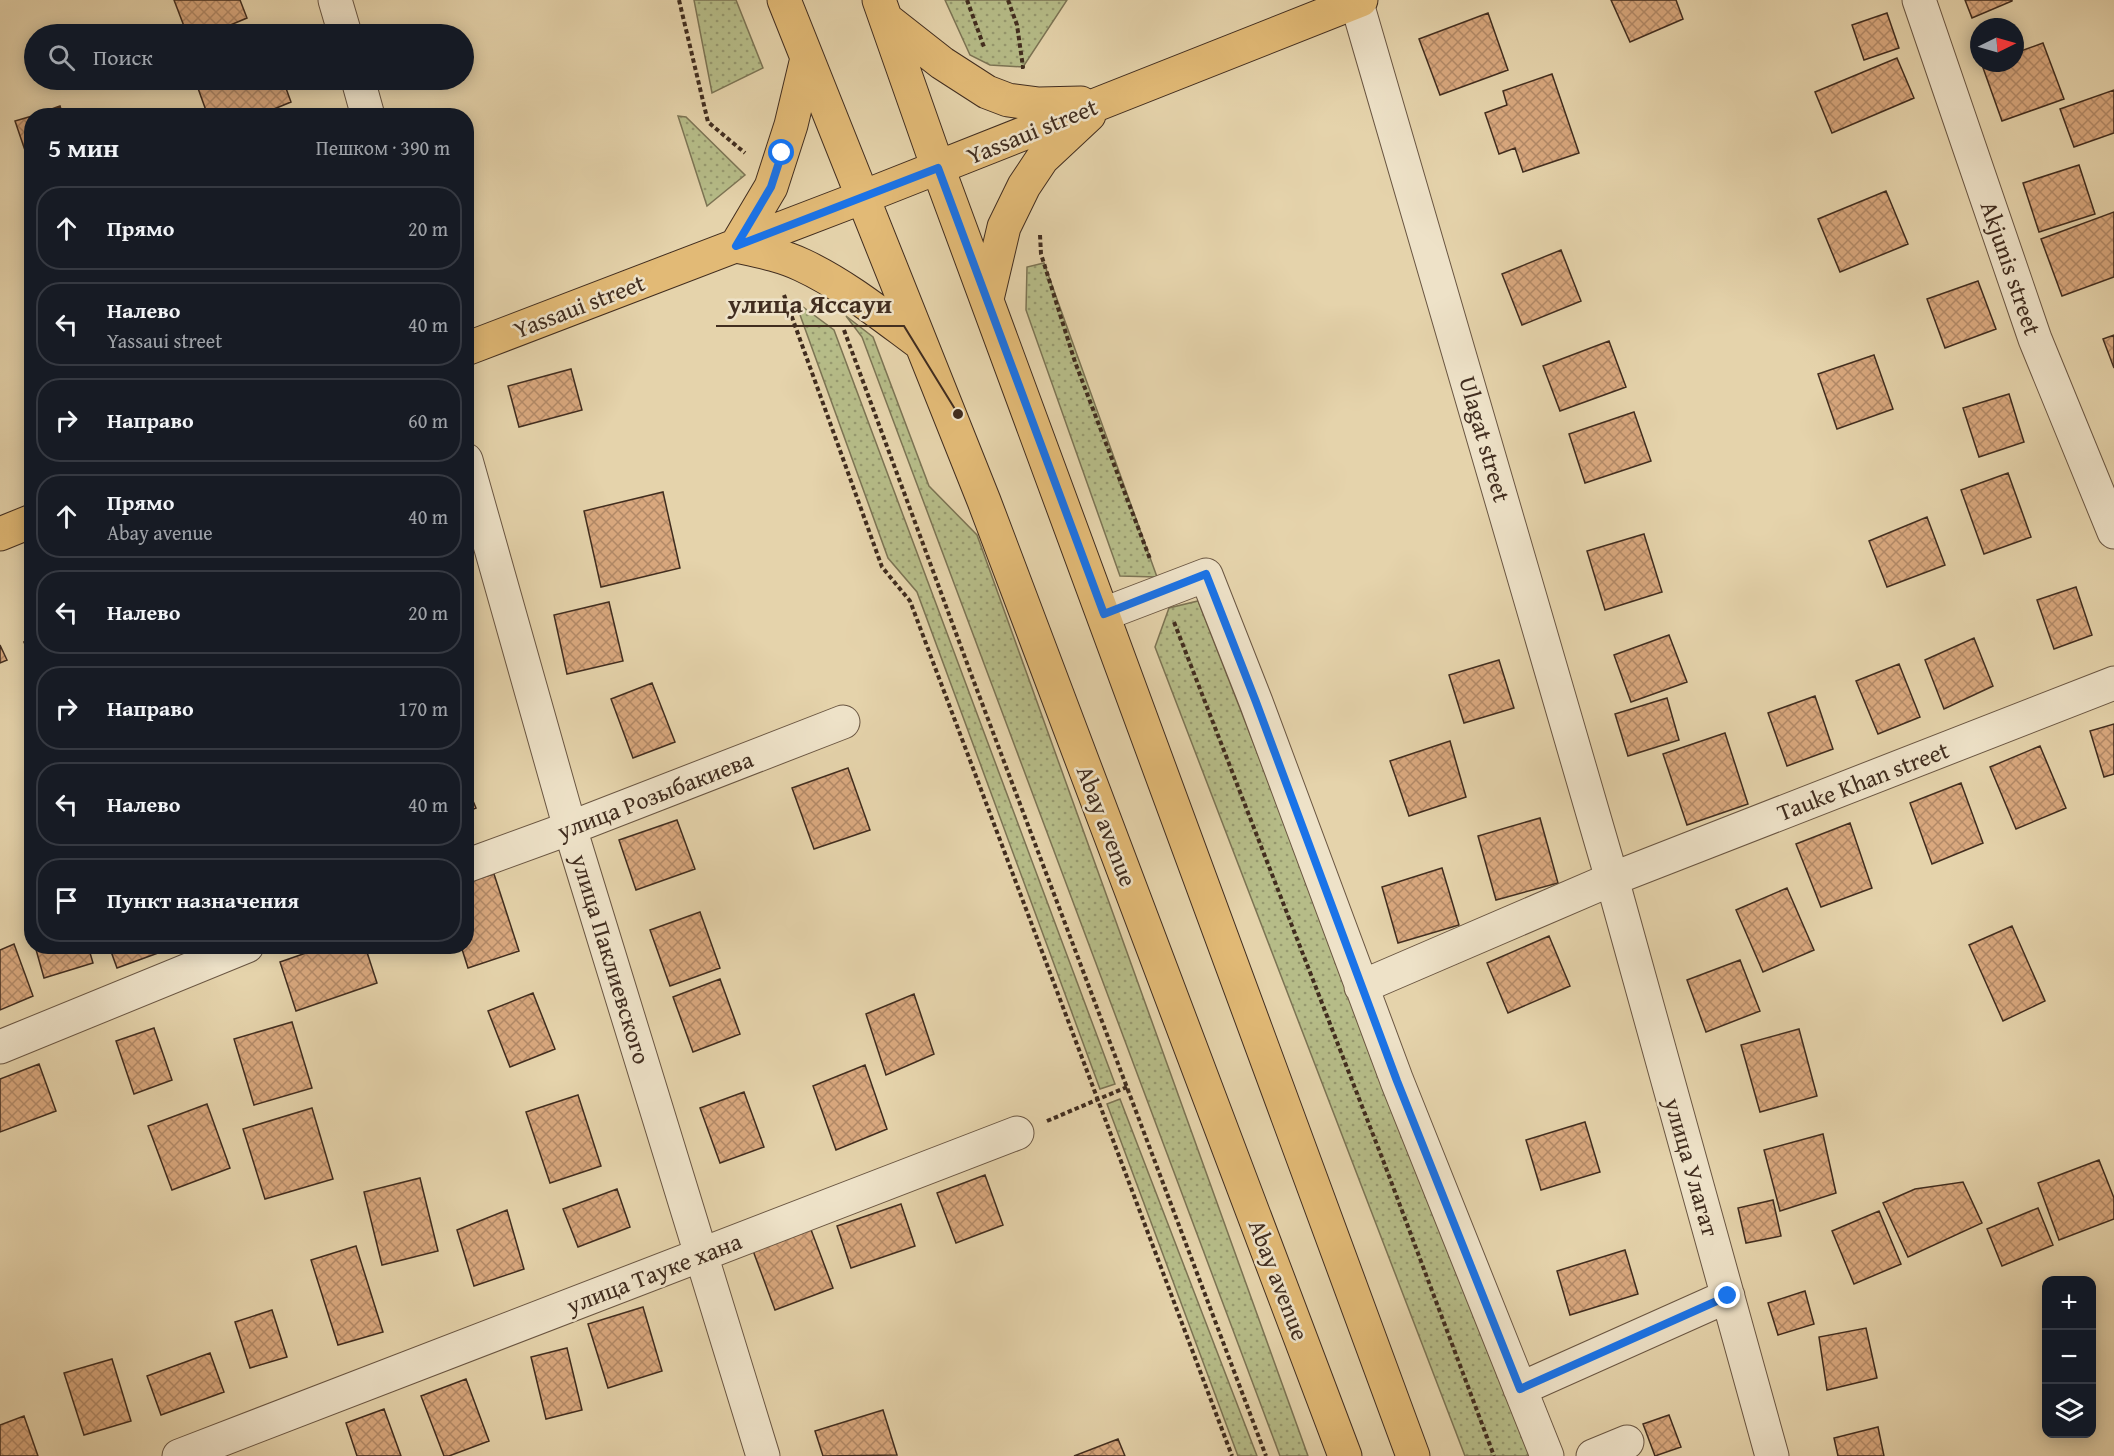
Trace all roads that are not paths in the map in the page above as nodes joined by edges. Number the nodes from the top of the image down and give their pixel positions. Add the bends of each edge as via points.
1 (335, 0) edge
2 (784, 0) edge
3 (1919, 0) edge
4 (1358, 1) edge
5 (883, 10) edge
6 (342, 24) edge
7 (807, 58) junction
8 (361, 90) edge
9 (1101, 103) junction
10 (366, 108) edge
11 (938, 168) junction
12 (863, 197) junction
13 (736, 246) junction
14 (987, 299) junction
15 (921, 344) junction
16 (474, 346) edge
17 (474, 488) edge
18 (24, 524) edge
19 (2114, 532) edge
20 (0, 534) edge
21 (1104, 614) junction
22 (2114, 683) edge
23 (843, 723) dead end
24 (570, 828) junction
25 (474, 863) edge
26 (1612, 879) junction
27 (228, 954) edge
28 (1361, 987) junction
29 (0, 1047) edge
30 (1017, 1133) road end
31 (701, 1254) junction
32 (1728, 1296) junction
33 (1520, 1389) junction
34 (1627, 1442) dead end
35 (179, 1456) edge
36 (763, 1456) edge
37 (1345, 1456) edge
38 (1413, 1456) edge
39 (1547, 1456) edge
40 (1593, 1456) edge
41 (1772, 1456) edge

1 - 6 street
2 - 7 main road, Abay avenue
3 - 19 street, Akjunis street via 2036,339
4 - 9 main road, Yassaui street
4 - 26 street, Ulagat street
5 - 9 main road via 942,63 987,92 1008,100 1039,104
5 - 11 main road
7 - 12 main road, Abay avenue
7 - 13 main road via 771,187
8 - 10 street
9 - 11 main road, Yassaui street
9 - 14 main road via 1042,159 1024,186 1004,227
11 - 12 main road, Yassaui street
11 - 14 main road
12 - 13 main road, Yassaui street
12 - 15 main road, Abay avenue
13 - 15 main road via 801,264
13 - 16 main road, Yassaui street
14 - 21 main road
15 - 37 main road, Abay avenue
17 - 24 street, улица Паклиевского
18 - 20 main road
21 - 28 street via 1206,574
21 - 38 main road
22 - 26 street, Tauke Khan street
23 - 24 street, улица Розыбакиева
24 - 25 street, улица Розыбакиева
24 - 31 street, улица Паклиевского
26 - 28 street, Tauke Khan street
26 - 32 street, улица Улагат
27 - 29 street
28 - 33 street
30 - 31 street, улица Тауке хана
31 - 35 street, улица Тауке хана
31 - 36 street, улица Паклиевского
32 - 33 street
32 - 41 street, улица Улагат
33 - 39 street
34 - 40 street

